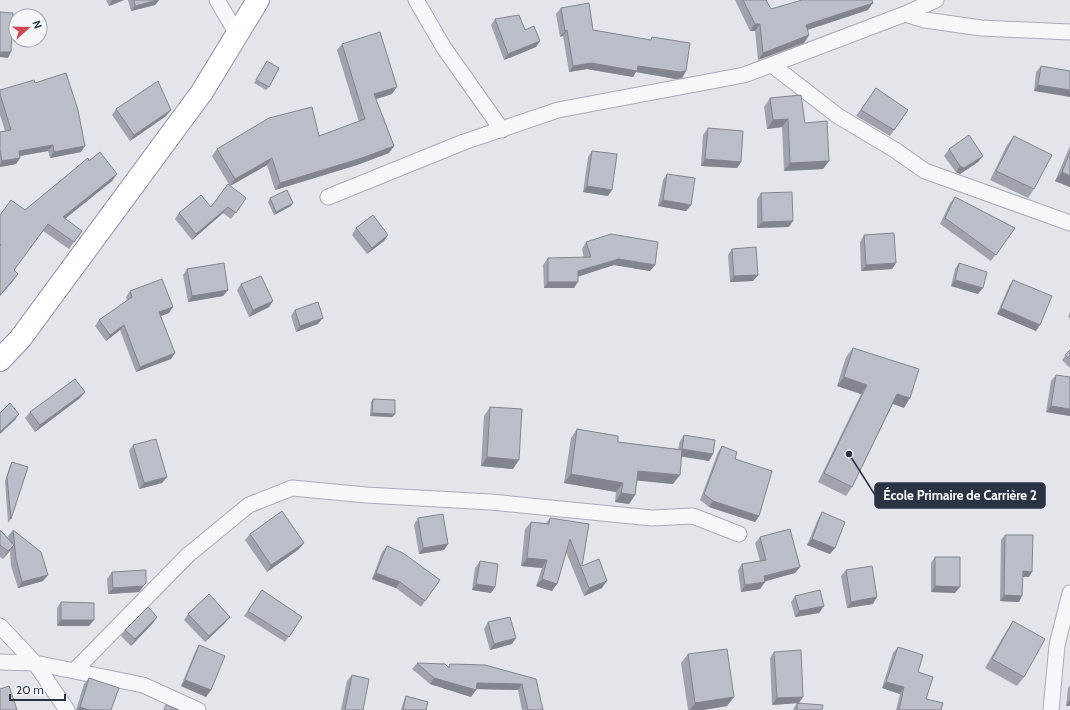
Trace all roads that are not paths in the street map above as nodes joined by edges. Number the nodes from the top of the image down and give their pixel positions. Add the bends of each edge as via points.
1 (217, 0) edge
2 (258, 0) edge
3 (416, 0) edge
4 (936, 0) edge
5 (905, 14) junction
6 (1070, 32) edge
7 (238, 34) junction
8 (772, 65) junction
9 (502, 130) junction
10 (328, 196) dead end
11 (1070, 223) edge
12 (0, 360) edge
13 (739, 534) dead end
14 (1070, 593) edge
15 (0, 626) edge
16 (0, 662) edge
17 (35, 663) junction
18 (74, 671) junction
19 (67, 710) edge
20 (198, 710) edge
21 (1051, 710) edge

1 - 7 street
2 - 7 highway
3 - 9 street via 444,48
4 - 5 street
5 - 6 street via 925,20 981,28
5 - 8 street
7 - 12 highway via 184,118 20,340
8 - 9 street via 744,75 558,110
8 - 11 street via 838,116 925,171
9 - 10 street via 464,142
13 - 18 street via 693,516 652,518 492,502 360,495 292,488 249,505 188,555
14 - 21 street via 1057,645
15 - 17 street
16 - 17 street
17 - 18 street
17 - 19 street
18 - 20 street via 143,685

